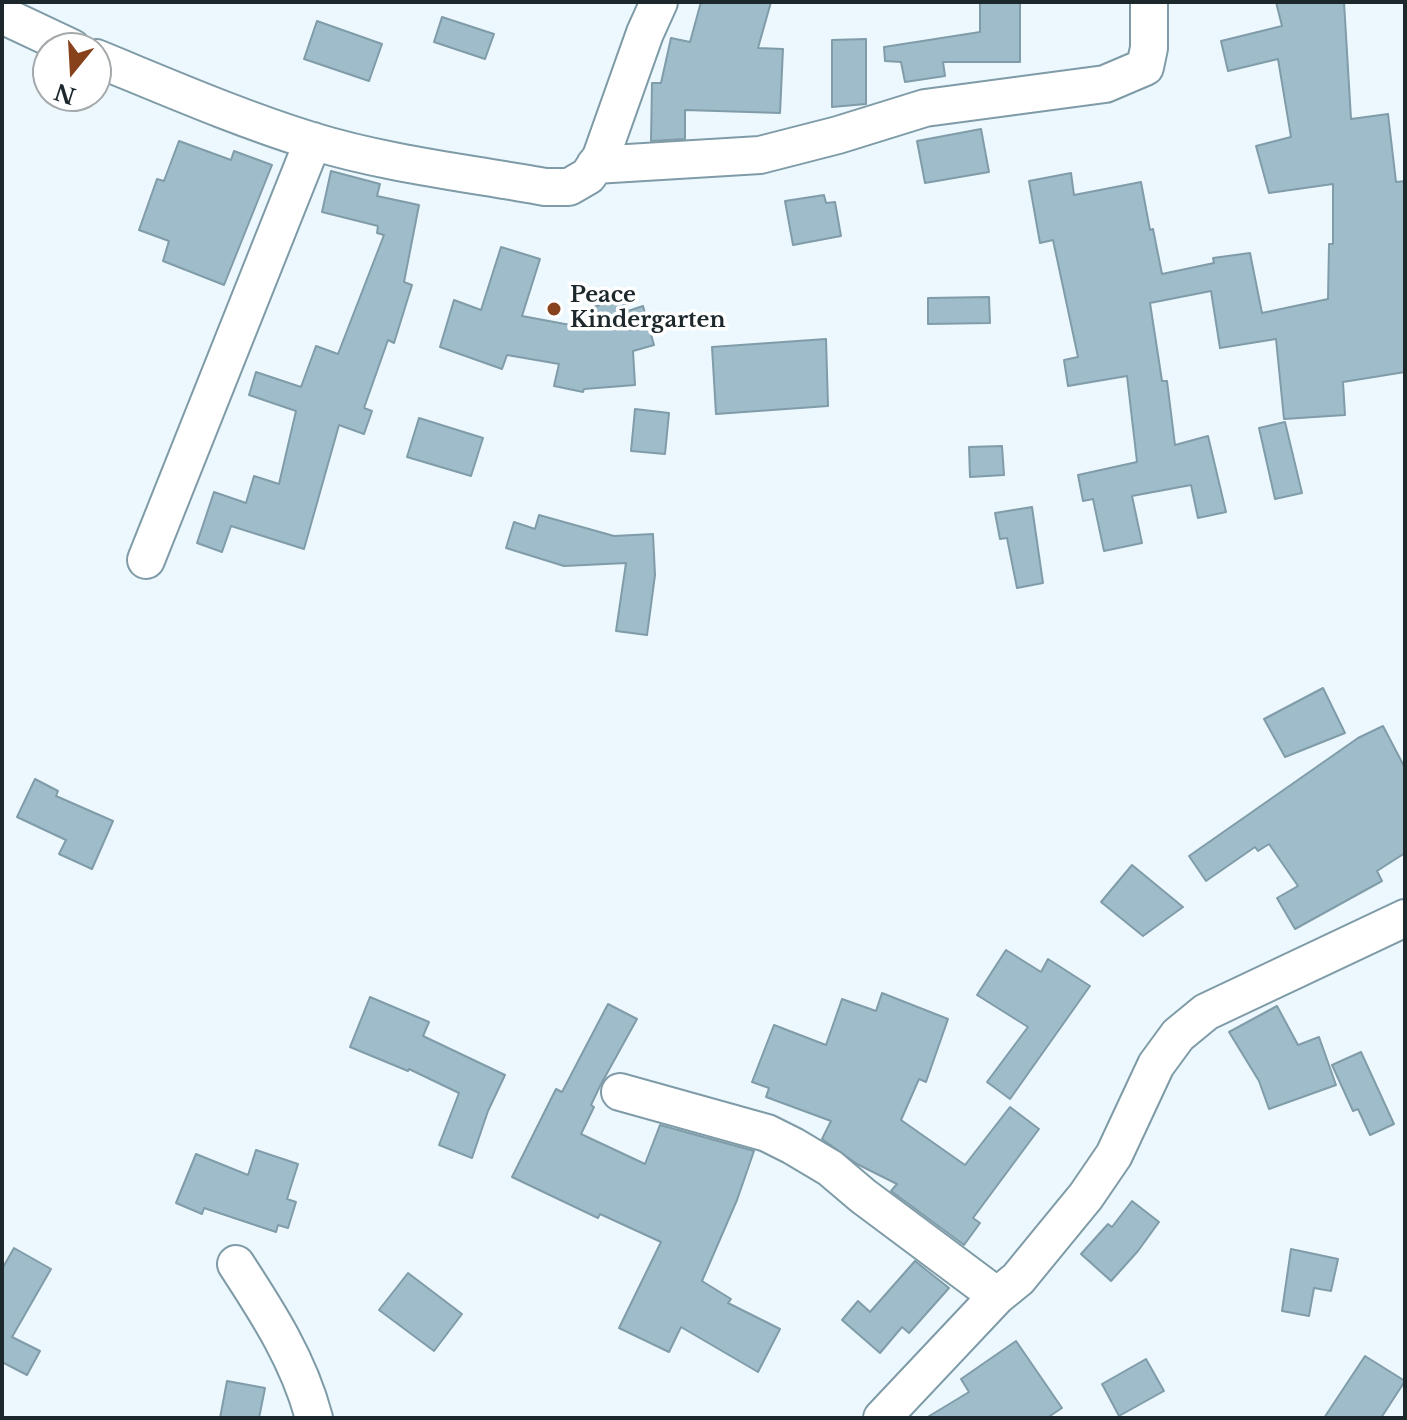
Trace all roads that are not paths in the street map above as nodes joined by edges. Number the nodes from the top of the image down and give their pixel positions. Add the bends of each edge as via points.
1 (659, 2) edge
2 (1149, 2) edge
3 (2, 15) edge
4 (38, 32) edge
5 (112, 65) edge
6 (313, 141) junction
7 (595, 165) junction
8 (146, 560) dead end
9 (1405, 918) edge
10 (620, 1092) dead end
11 (236, 1264) dead end
12 (997, 1296) junction
13 (314, 1418) edge
14 (882, 1418) edge

1 - 7 street
2 - 7 street via 1145,67 1105,84 925,108 760,155
3 - 4 street
5 - 6 street
6 - 7 street via 545,187 569,187
6 - 8 street
9 - 12 street via 1206,1012 1178,1035 1156,1065 1114,1155 1086,1196 1018,1279
10 - 12 street via 767,1133 793,1146 830,1168
11 - 13 street via 275,1323
12 - 14 street

